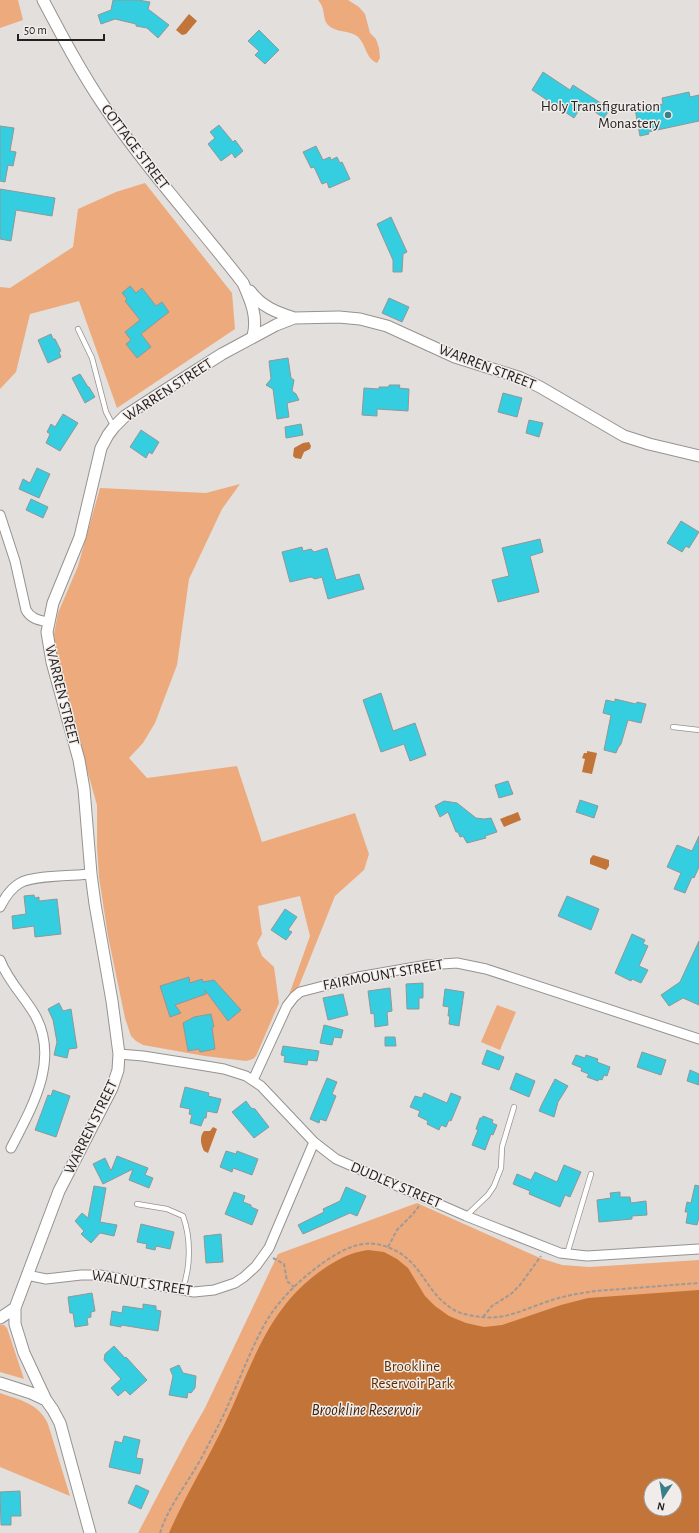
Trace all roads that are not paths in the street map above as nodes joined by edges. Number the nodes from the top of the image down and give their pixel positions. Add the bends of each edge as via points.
1 (43, 0) edge
2 (243, 283) junction
3 (294, 318) junction
4 (78, 329) dead end
5 (253, 336) junction
6 (114, 427) junction
7 (699, 456) edge
8 (0, 516) edge
9 (48, 622) junction
10 (673, 727) dead end
11 (699, 730) edge
12 (91, 874) junction
13 (0, 907) edge
14 (0, 960) edge
15 (699, 1038) edge
16 (119, 1054) junction
17 (253, 1080) junction
18 (514, 1107) dead end
19 (314, 1142) junction
20 (11, 1148) dead end
21 (591, 1174) dead end
22 (137, 1204) dead end
23 (466, 1216) junction
24 (699, 1249) edge
25 (567, 1254) junction
26 (27, 1275) junction
27 (182, 1290) junction
28 (15, 1308) junction
29 (0, 1318) edge
30 (0, 1383) edge
31 (46, 1400) junction
32 (90, 1533) edge

1 - 2 street, COTTAGE STREET via 74,57 119,127
2 - 3 street, COTTAGE STREET via 265,307
2 - 5 street, COTTAGE STREET via 252,302 255,325
3 - 5 street, WARREN STREET
3 - 7 street, WARREN STREET via 339,317 380,324 455,357 507,372 624,436
4 - 6 lane via 92,358 106,412
5 - 6 street, WARREN STREET via 125,416
6 - 9 street, WARREN STREET via 101,448 80,537
8 - 9 street via 16,561 26,610 34,618
9 - 12 street, WARREN STREET via 47,638 52,662 83,781
10 - 11 lane
12 - 13 street via 48,877 24,882 13,889
12 - 16 street, WARREN STREET
14 - 20 street via 8,978 36,1016 45,1044 44,1067 39,1088 32,1108
15 - 17 street, FAIRMOUNT STREET via 486,969 472,965 442,964 358,977 300,992 287,1006
16 - 17 street, DUDLEY STREET via 224,1069
16 - 26 street, WARREN STREET via 118,1070 112,1088 59,1191
17 - 19 street, DUDLEY STREET
18 - 23 lane via 502,1147 501,1168 494,1186
19 - 23 street, DUDLEY STREET via 336,1159
19 - 27 street, WALNUT STREET via 269,1248 256,1266 240,1280 220,1289 200,1292
21 - 25 lane
22 - 27 lane via 167,1209 183,1216 188,1229 188,1250 187,1273
23 - 25 street, DUDLEY STREET
24 - 25 street, DUDLEY STREET via 587,1256
26 - 27 street, WALNUT STREET via 44,1279 100,1275
26 - 28 street, WARREN STREET
28 - 29 street
28 - 31 street, WARREN STREET via 15,1324 24,1353
30 - 31 street
31 - 32 street, WARREN STREET via 60,1423

